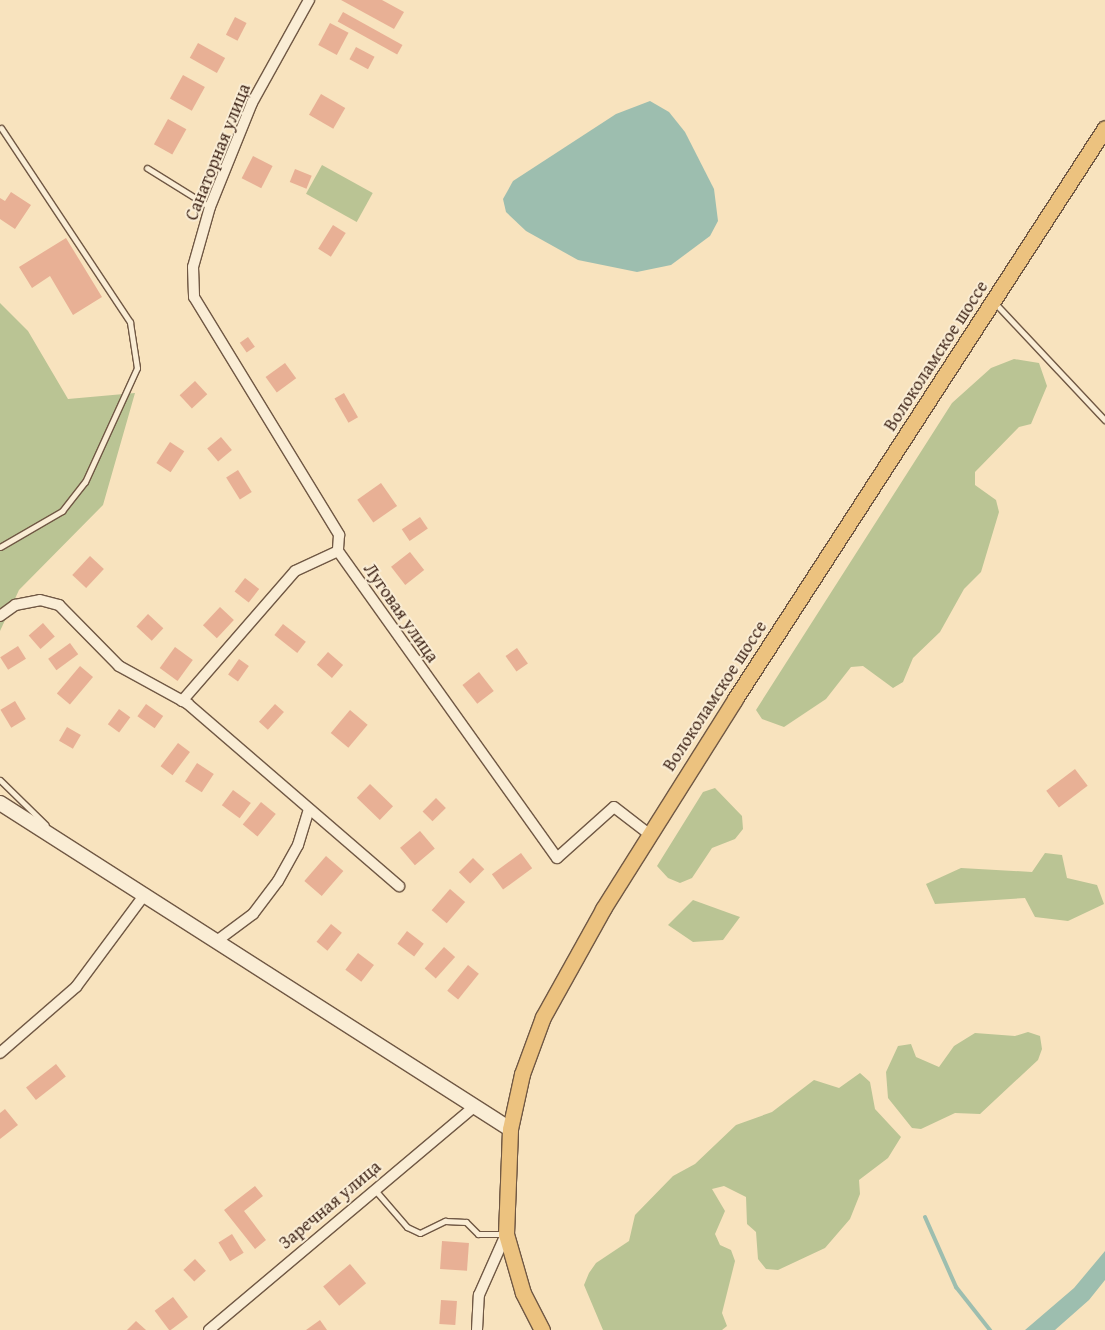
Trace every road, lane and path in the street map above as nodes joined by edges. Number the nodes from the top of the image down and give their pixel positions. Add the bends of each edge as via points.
1 (309, 0) edge
2 (2, 128) dead end
3 (1105, 128) edge
4 (146, 168) dead end
5 (210, 207) junction
6 (193, 267) joint
7 (994, 302) junction
8 (1105, 420) edge
9 (0, 547) edge
10 (338, 551) junction
11 (0, 616) edge
12 (182, 700) junction
13 (0, 780) edge
14 (0, 803) edge
15 (309, 810) junction
16 (650, 834) junction
17 (62, 842) junction
18 (399, 886) dead end
19 (145, 894) junction
20 (218, 940) junction
21 (0, 1053) edge
22 (474, 1106) junction
23 (510, 1129) junction
24 (374, 1189) junction
25 (506, 1234) junction
26 (209, 1330) edge
27 (477, 1330) edge
28 (542, 1330) edge

1 - 5 street, Санаторная улица via 252,103
2 - 9 lane via 130,322 137,368 86,482 62,511
3 - 7 main road, Волоколамское шоссе
4 - 5 lane
5 - 6 street, Санаторная улица
6 - 10 street, Луговая улица via 194,297 205,319 339,535
7 - 8 lane
7 - 16 main road, Волоколамское шоссе
10 - 12 street via 295,571
10 - 16 street, Луговая улица via 557,858 614,807
11 - 12 street via 16,605 40,600 59,605 120,666
12 - 15 street
13 - 17 lane
14 - 17 main road
15 - 18 street
15 - 20 street via 298,845 278,881 253,914
16 - 23 main road, Волоколамское шоссе via 543,1017 522,1074
17 - 19 main road
19 - 20 main road
19 - 21 street via 76,987
20 - 22 main road
22 - 23 main road
22 - 24 street, Заречная улица
23 - 25 main road, Волоколамское шоссе
24 - 25 lane via 407,1226 420,1233 446,1220 466,1222 478,1234
24 - 26 street, Заречная улица
25 - 27 street via 478,1295
25 - 28 main road, Волоколамское шоссе via 524,1293

